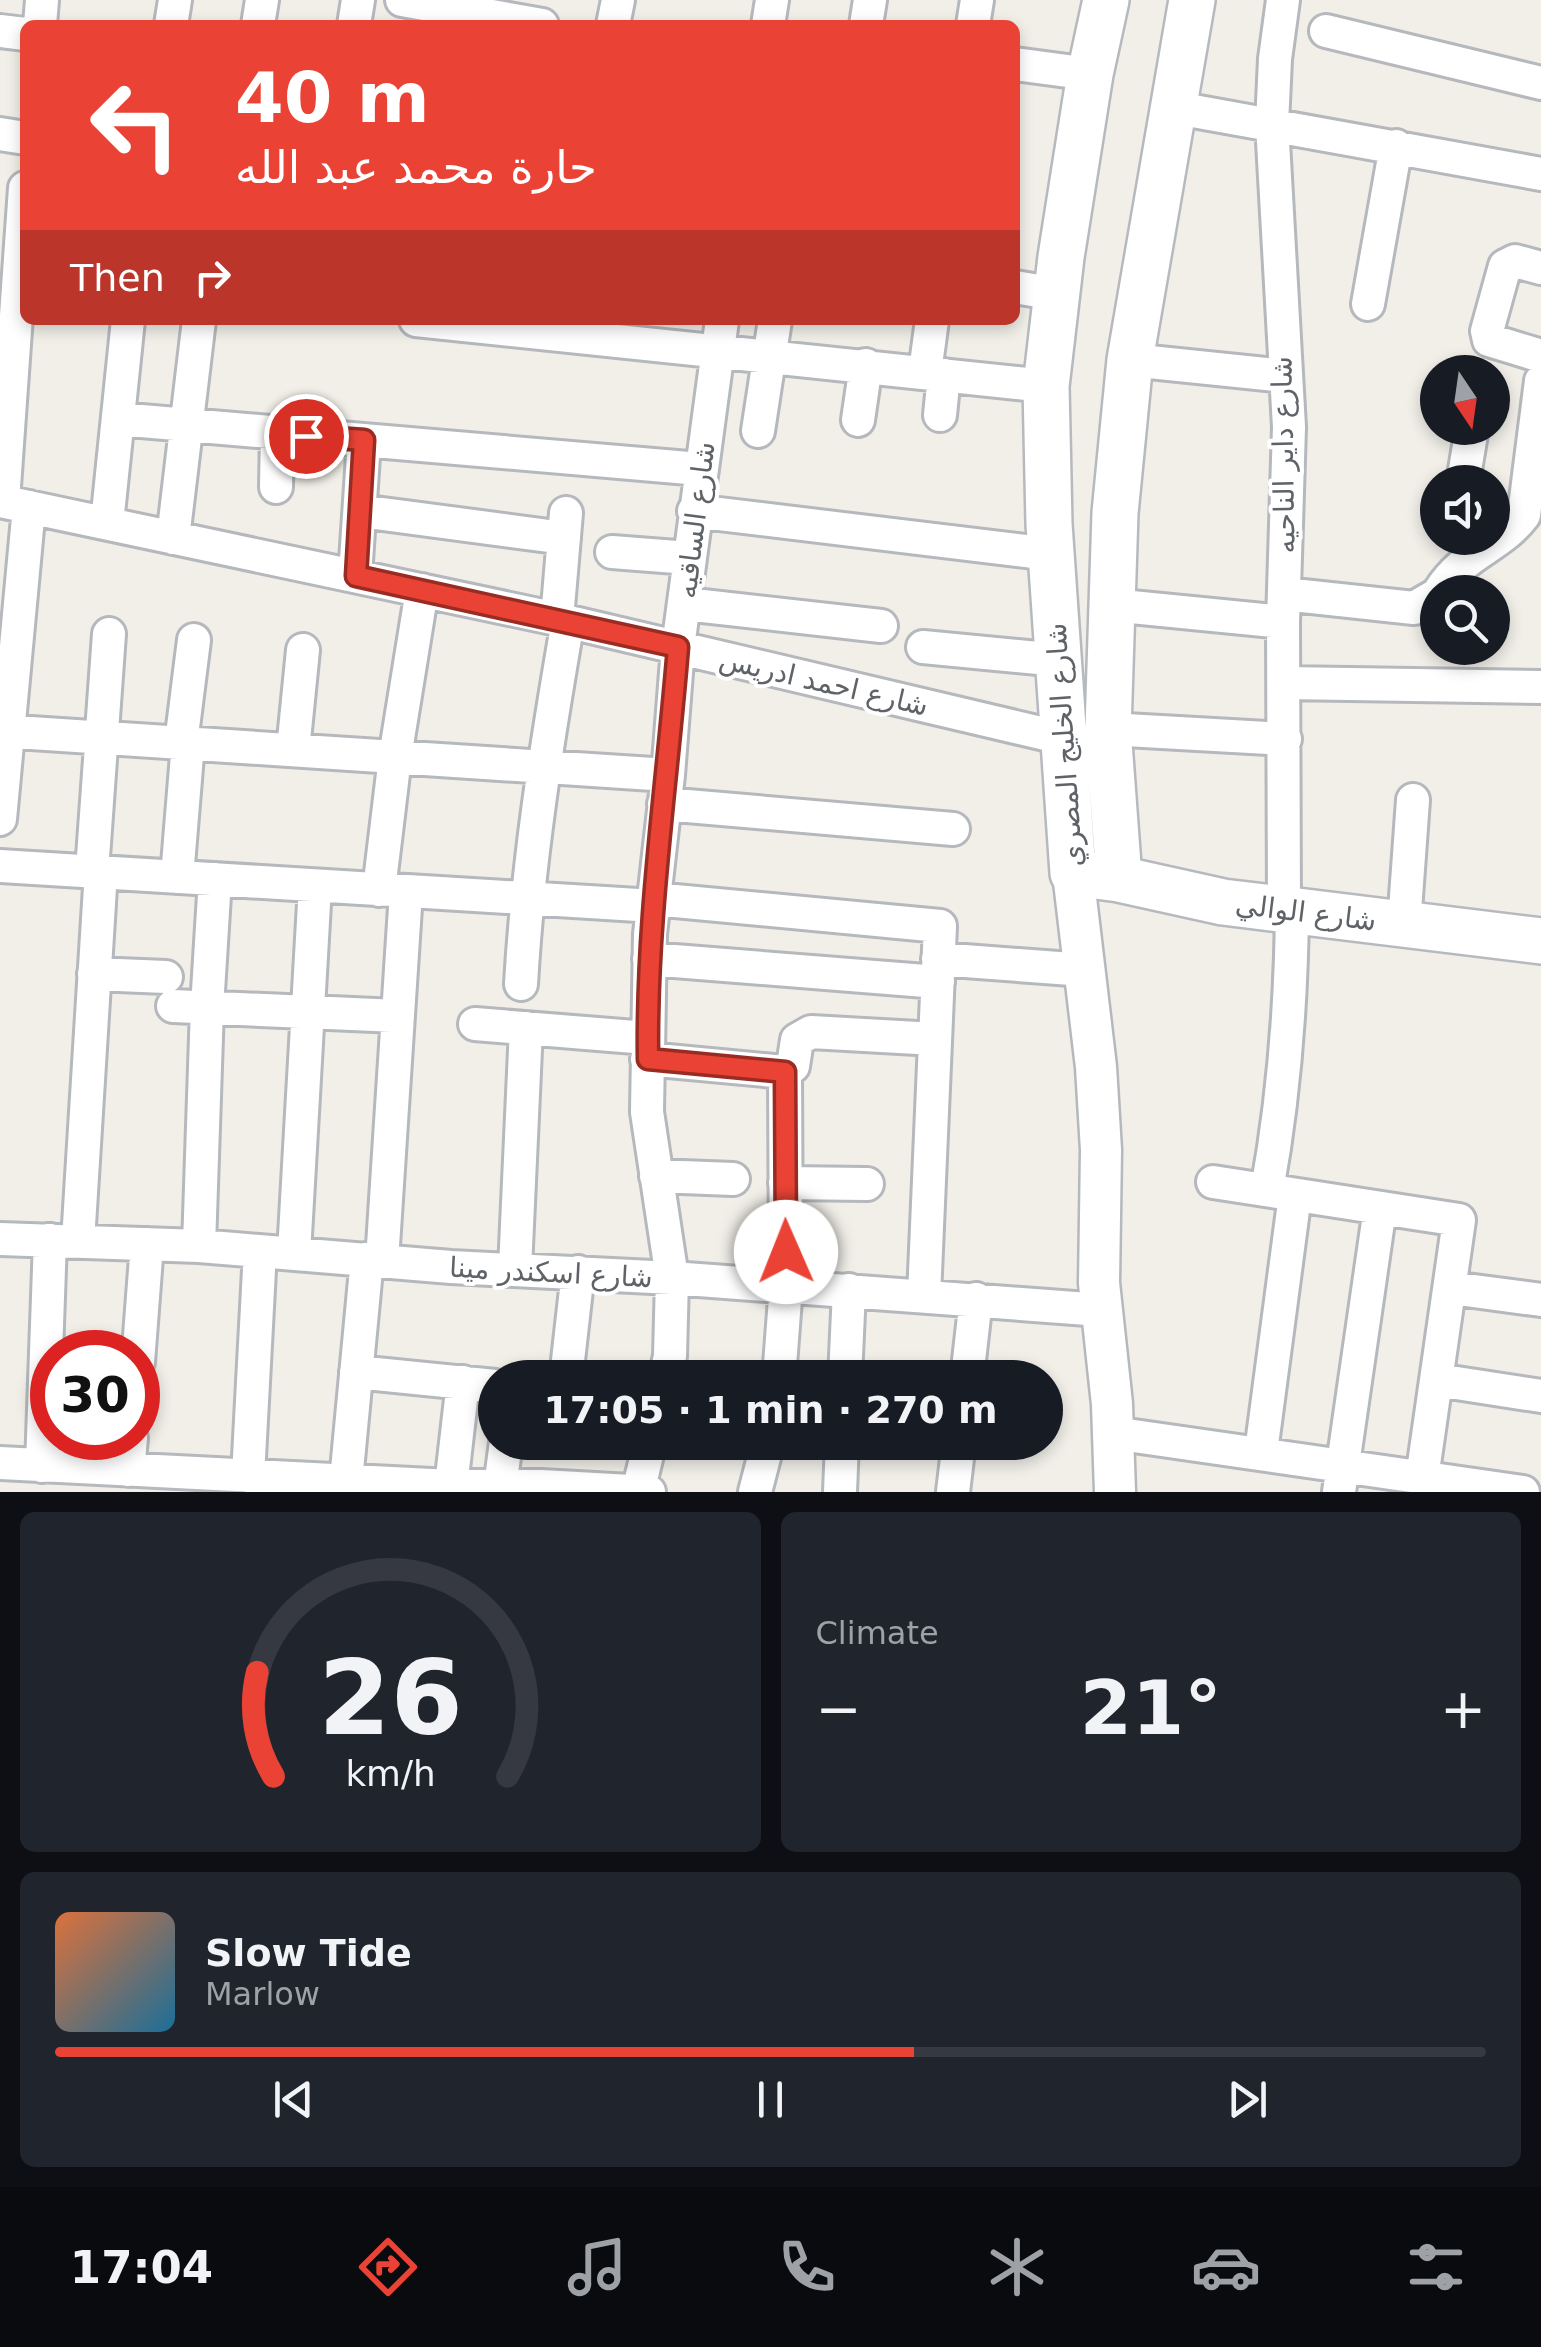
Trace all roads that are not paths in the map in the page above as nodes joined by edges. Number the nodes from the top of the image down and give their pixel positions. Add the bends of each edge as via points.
1 (402, 0) edge
2 (1106, 0) edge
3 (1192, 0) edge
4 (1283, 0) edge
5 (510, 10) edge
6 (454, 18) edge
7 (1326, 30) dead end
8 (1020, 65) edge
9 (1090, 74) junction
10 (1541, 84) edge
11 (1171, 108) junction
12 (1272, 124) junction
13 (1396, 146) junction
14 (1541, 174) edge
15 (20, 202) edge
16 (10, 231) edge
17 (1541, 268) edge
18 (1036, 291) edge
19 (1368, 304) dead end
20 (127, 325) edge
21 (197, 325) edge
22 (508, 325) edge
23 (774, 325) edge
24 (932, 325) edge
25 (604, 330) edge
26 (720, 336) edge
27 (770, 356) junction
28 (1541, 356) edge
29 (1130, 360) junction
30 (866, 365) junction
31 (935, 373) junction
32 (1285, 376) junction
33 (1541, 380) edge
34 (1046, 386) junction
35 (940, 414) dead end
36 (118, 419) junction
37 (858, 420) dead end
38 (186, 425) junction
39 (758, 432) dead end
40 (278, 433) junction
41 (364, 440) junction
42 (1538, 443) edge
43 (700, 470) junction
44 (276, 486) dead end
45 (11, 503) edge
46 (360, 511) junction
47 (694, 511) junction
48 (107, 523) junction
49 (173, 538) junction
50 (612, 552) dead end
51 (1051, 554) junction
52 (690, 558) junction
53 (1455, 575) edge
54 (356, 576) junction
55 (422, 590) junction
56 (685, 604) junction
57 (1420, 604) edge
58 (1110, 606) junction
59 (1283, 608) junction
60 (562, 620) junction
61 (881, 626) dead end
62 (109, 634) dead end
63 (194, 640) dead end
64 (678, 647) junction
65 (923, 647) dead end
66 (303, 650) dead end
67 (7, 656) edge
68 (1059, 660) junction
69 (1285, 684) junction
70 (1541, 687) edge
71 (1108, 729) junction
72 (4, 731) edge
73 (100, 737) junction
74 (1062, 738) junction
75 (1285, 739) junction
76 (184, 743) junction
77 (293, 750) junction
78 (396, 757) junction
79 (542, 767) junction
80 (666, 789) junction
81 (1413, 800) dead end
82 (0, 819) edge
83 (953, 829) dead end
84 (0, 866) edge
85 (96, 871) junction
86 (1073, 873) junction
87 (178, 876) junction
88 (215, 879) junction
89 (1120, 879) junction
90 (315, 886) junction
91 (392, 891) junction
92 (526, 900) junction
93 (654, 903) junction
94 (1288, 911) junction
95 (1404, 924) junction
96 (1541, 941) edge
97 (649, 958) junction
98 (1085, 970) junction
99 (938, 971) junction
100 (94, 974) junction
101 (521, 984) dead end
102 (207, 1008) junction
103 (308, 1012) junction
104 (397, 1016) junction
105 (475, 1024) dead end
106 (526, 1028) junction
107 (935, 1039) junction
108 (647, 1048) junction
109 (785, 1072) junction
110 (656, 1176) junction
111 (733, 1179) dead end
112 (1212, 1182) dead end
113 (785, 1183) junction
114 (867, 1184) dead end
115 (1281, 1193) junction
116 (1380, 1208) junction
117 (0, 1240) edge
118 (64, 1241) junction
119 (148, 1244) junction
120 (199, 1246) junction
121 (260, 1251) junction
122 (294, 1253) junction
123 (375, 1260) junction
124 (514, 1269) junction
125 (578, 1272) junction
126 (672, 1278) junction
127 (786, 1286) junction
128 (1451, 1288) junction
129 (850, 1290) junction
130 (924, 1296) junction
131 (976, 1299) junction
132 (1541, 1300) edge
133 (1102, 1310) junction
134 (141, 1330) edge
135 (568, 1360) edge
136 (667, 1360) edge
137 (781, 1360) edge
138 (846, 1360) edge
139 (969, 1360) edge
140 (356, 1372) junction
141 (1437, 1380) junction
142 (478, 1384) edge
143 (1541, 1396) edge
144 (1114, 1433) junction
145 (1261, 1452) junction
146 (480, 1460) edge
147 (496, 1460) edge
148 (646, 1460) edge
149 (763, 1460) edge
150 (841, 1460) edge
151 (957, 1460) edge
152 (0, 1464) edge
153 (42, 1466) junction
154 (118, 1467) edge
155 (1341, 1478) edge
156 (233, 1481) edge
157 (331, 1484) edge
158 (1421, 1485) edge
159 (480, 1488) edge
160 (638, 1492) edge
161 (649, 1492) edge
162 (755, 1492) edge
163 (840, 1492) edge
164 (953, 1492) edge
165 (1115, 1492) edge
166 (1523, 1492) edge

1 - 6 street
2 - 9 main road, شارع الخليج المصري
3 - 11 main road, شارع الخليج المصري
4 - 12 street, شارع داير الناحيه
5 - 6 street
7 - 10 street
8 - 9 street
9 - 18 main road, شارع الخليج المصري
11 - 12 street
11 - 29 main road, شارع الخليج المصري
12 - 13 street
12 - 32 street, شارع داير الناحيه
13 - 14 street
13 - 19 street
15 - 16 street
16 - 45 street
17 - 28 street via 1515,261 1505,266 1487,331 1489,340
18 - 34 main road, شارع الخليج المصري
20 - 36 street
21 - 38 street
22 - 25 street
23 - 27 street
24 - 31 street
25 - 26 street
26 - 27 street
26 - 43 street, شارع الساقيه
27 - 30 street
27 - 39 street
29 - 32 street
29 - 58 main road, شارع الخليج المصري
30 - 31 street
30 - 37 street
31 - 34 street
31 - 35 street
32 - 59 street, شارع داير الناحيه
33 - 42 street
34 - 51 main road, شارع الخليج المصري
36 - 38 street
36 - 48 street
38 - 40 street
38 - 49 street
40 - 41 street
40 - 44 street
41 - 43 street
41 - 46 street
42 - 53 street via 1524,515
43 - 47 street, شارع الساقيه
45 - 48 street, شارع احمد ادريس
45 - 67 street
46 - 54 street
46 - 60 street via 565,525
47 - 51 street
47 - 52 street, شارع الساقيه
48 - 49 street, شارع احمد ادريس
49 - 54 street, شارع احمد ادريس
50 - 52 street
51 - 68 main road, شارع الخليج المصري
52 - 56 street, شارع الساقيه
54 - 55 street, شارع احمد ادريس
55 - 60 street, شارع احمد ادريس
55 - 78 street
56 - 61 street
56 - 64 street, شارع الساقيه
57 - 59 street
58 - 59 street
58 - 71 main road, شارع الخليج المصري
59 - 69 street, شارع داير الناحيه
60 - 64 street, شارع احمد ادريس
60 - 79 street
62 - 73 street
63 - 76 street
64 - 74 street, شارع احمد ادريس
64 - 80 street, شارع الساقيه
65 - 68 street
66 - 77 street
67 - 72 street
68 - 74 main road, شارع الخليج المصري
69 - 70 street
69 - 75 street, شارع داير الناحيه
71 - 75 street
71 - 89 main road, شارع الخليج المصري
72 - 73 street
72 - 82 street
73 - 76 street
73 - 85 street
74 - 86 main road, شارع الخليج المصري
75 - 94 street, شارع داير الناحيه
76 - 77 street
76 - 87 street
77 - 78 street
78 - 79 street
78 - 91 street
79 - 80 street
79 - 92 street
80 - 83 street
80 - 93 street, شارع الساقيه
81 - 95 street
84 - 85 street
85 - 87 street
85 - 100 street
86 - 89 main road, شارع الوالي
86 - 98 street, شارع الخليج المصري
87 - 88 street
88 - 90 street
88 - 102 street
89 - 94 main road, شارع الوالي
90 - 91 street
90 - 103 street
91 - 92 street
91 - 104 street
92 - 93 street
92 - 101 street
93 - 97 street, شارع الساقيه
93 - 99 street via 940,926
94 - 95 main road, شارع الوالي
94 - 115 street, شارع داير الناحيه via 1291,1006
95 - 96 main road, شارع الوالي
97 - 99 street
97 - 108 street, شارع الساقيه
98 - 99 street
98 - 133 street, شارع الخليج المصري via 1102,1150
99 - 107 street
100 - 102 street via 169,991
100 - 118 street
102 - 103 street
102 - 120 street
103 - 104 street
103 - 122 street
104 - 123 street
105 - 106 street
106 - 108 street
106 - 124 street
107 - 109 street via 811,1032 796,1040 793,1066
107 - 130 street
108 - 109 street
108 - 110 street, شارع الساقيه
109 - 113 street
110 - 111 street
110 - 126 street, شارع الساقيه
112 - 115 street
113 - 114 street
113 - 127 street
115 - 116 street
115 - 145 street, شارع داير الناحيه
116 - 128 street via 1459,1220
116 - 155 street
117 - 118 street, شارع اسكندر مينا
118 - 119 street, شارع اسكندر مينا
118 - 153 street
119 - 120 street, شارع اسكندر مينا
119 - 134 street
120 - 121 street, شارع اسكندر مينا
121 - 122 street, شارع اسكندر مينا
121 - 156 street
122 - 123 street, شارع اسكندر مينا
123 - 124 street, شارع اسكندر مينا
123 - 140 street
124 - 125 street, شارع اسكندر مينا
125 - 126 street, شارع اسكندر مينا
125 - 135 street
126 - 127 street, شارع اسكندر مينا
126 - 136 street, شارع الساقيه
127 - 129 street, شارع اسكندر مينا
127 - 137 street
128 - 132 street
128 - 141 street
129 - 130 street, شارع اسكندر مينا
129 - 138 street
130 - 131 street, شارع اسكندر مينا
131 - 133 street, شارع اسكندر مينا
131 - 139 street
133 - 144 street, شارع الخليج المصري
140 - 142 street
140 - 157 street
141 - 143 street
141 - 158 street
144 - 145 street
144 - 165 street, شارع الخليج المصري
145 - 155 street
146 - 159 street
147 - 159 street
148 - 160 street
149 - 162 street
150 - 163 street
151 - 164 street
152 - 153 street
153 - 154 street
154 - 156 street
155 - 158 street
156 - 157 street
157 - 159 street
158 - 166 street
159 - 160 street
160 - 161 street

